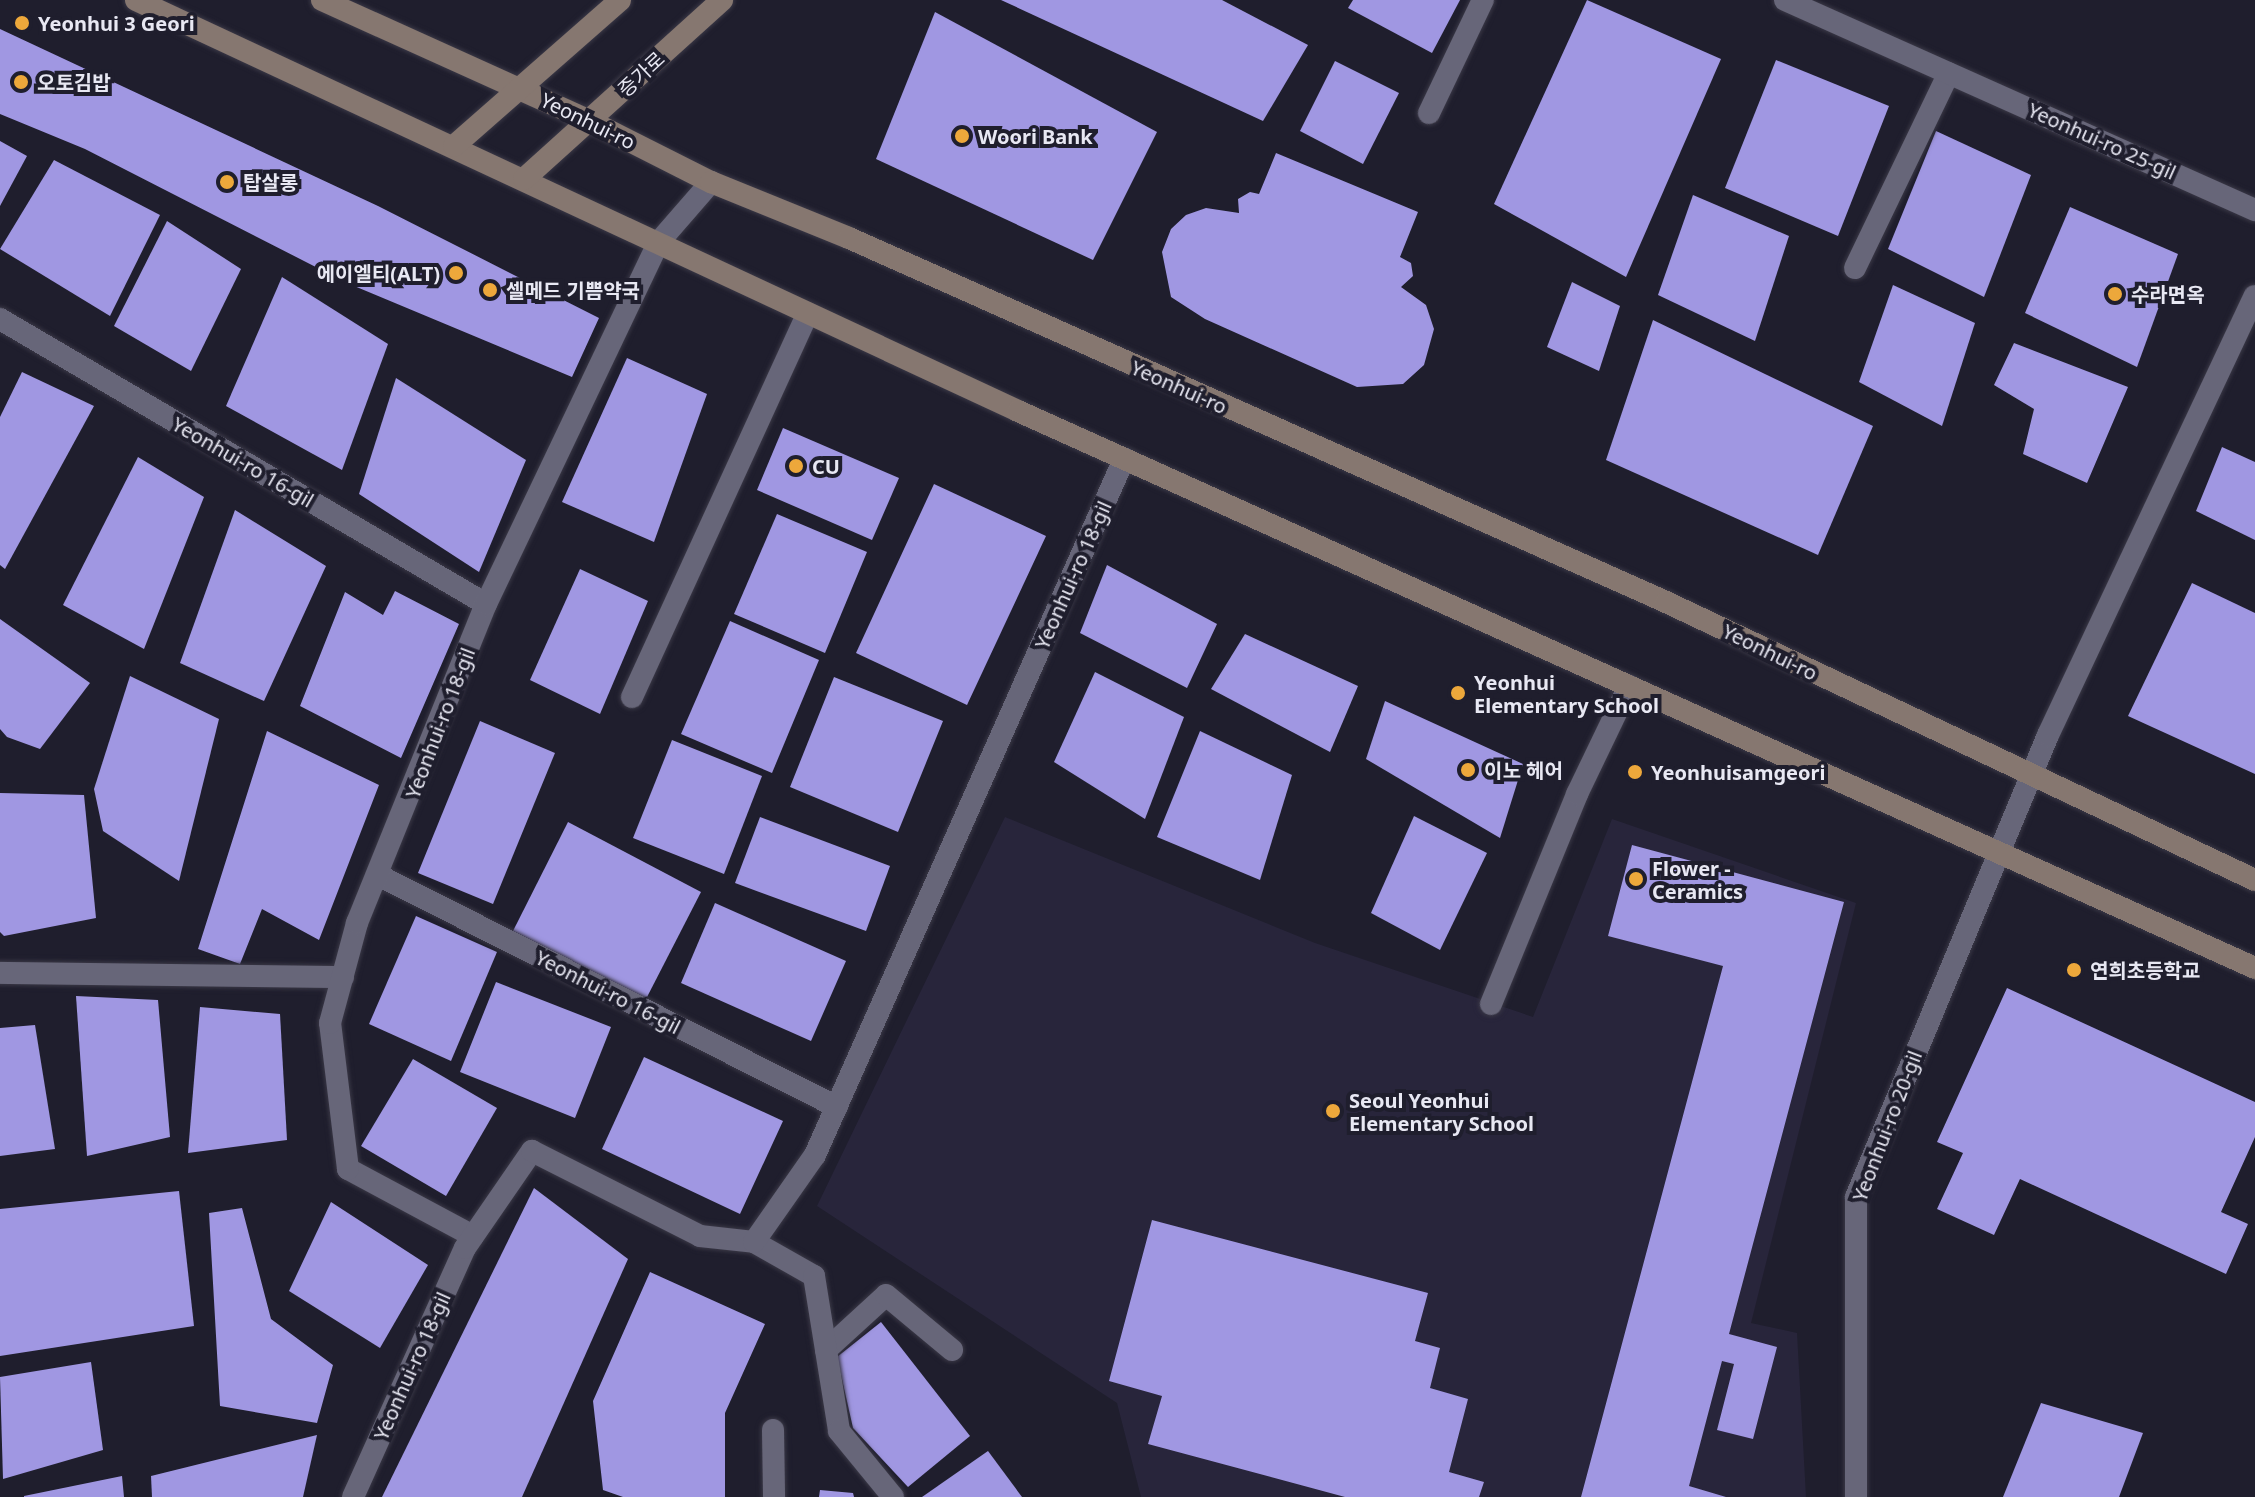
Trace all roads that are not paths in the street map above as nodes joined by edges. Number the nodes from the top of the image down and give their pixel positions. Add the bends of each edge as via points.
1 (136, 0) edge
2 (322, 0) edge
3 (620, 0) edge
4 (722, 0) edge
5 (1483, 0) edge
6 (1785, 0) edge
7 (1949, 73) junction
8 (519, 88) junction
9 (1429, 113) dead end
10 (590, 121) junction
11 (454, 146) junction
12 (524, 179) junction
13 (711, 182) junction
14 (2255, 210) edge
15 (658, 243) junction
16 (1855, 268) dead end
17 (2255, 296) edge
18 (808, 313) junction
19 (0, 319) edge
20 (1124, 459) junction
21 (486, 604) junction
22 (1629, 686) junction
23 (632, 697) dead end
24 (2032, 779) junction
25 (1996, 851) junction
26 (380, 876) junction
27 (2255, 880) edge
28 (2255, 968) edge
29 (0, 973) edge
30 (343, 977) junction
31 (1491, 1004) dead end
32 (837, 1107) junction
33 (473, 1236) junction
34 (754, 1242) junction
35 (826, 1350) junction
36 (952, 1350) dead end
37 (773, 1430) dead end
38 (353, 1497) edge
39 (774, 1497) edge
40 (893, 1497) edge
41 (1856, 1497) edge

1 - 11 main road
2 - 8 main road, Yeonhui-ro
3 - 8 main road
4 - 10 main road, 증가로
5 - 9 street
6 - 7 street, Yeonhui-ro 25-gil
7 - 14 street, Yeonhui-ro 25-gil
7 - 16 street
8 - 10 main road, Yeonhui-ro
8 - 11 main road
10 - 12 main road, 증가로
10 - 13 main road, Yeonhui-ro
11 - 12 main road
12 - 15 main road
13 - 15 street, Yeonhui-ro 18-gil
13 - 24 main road, Yeonhui-ro via 1666,602
15 - 18 main road
15 - 21 street, Yeonhui-ro 18-gil
17 - 24 street
18 - 20 main road
18 - 23 street
19 - 21 street, Yeonhui-ro 16-gil
20 - 22 main road
20 - 32 street, Yeonhui-ro 18-gil
21 - 26 street, Yeonhui-ro 18-gil
22 - 25 main road
22 - 31 street via 1577,794
24 - 25 street, Yeonhui-ro 20-gil
24 - 27 main road, Yeonhui-ro
25 - 28 main road
25 - 41 street, Yeonhui-ro 20-gil via 1856,1197
26 - 30 street, Yeonhui-ro 18-gil via 357,923
26 - 32 street, Yeonhui-ro 16-gil
29 - 30 street
30 - 33 street, Yeonhui-ro 18-gil via 330,1023 348,1169
32 - 34 street, Yeonhui-ro 18-gil via 815,1155
33 - 34 street, Yeonhui-ro 18-gil via 532,1151 700,1236
33 - 38 street, Yeonhui-ro 18-gil
34 - 35 street via 814,1276
35 - 36 street via 886,1295
35 - 40 street via 839,1431
37 - 39 street

